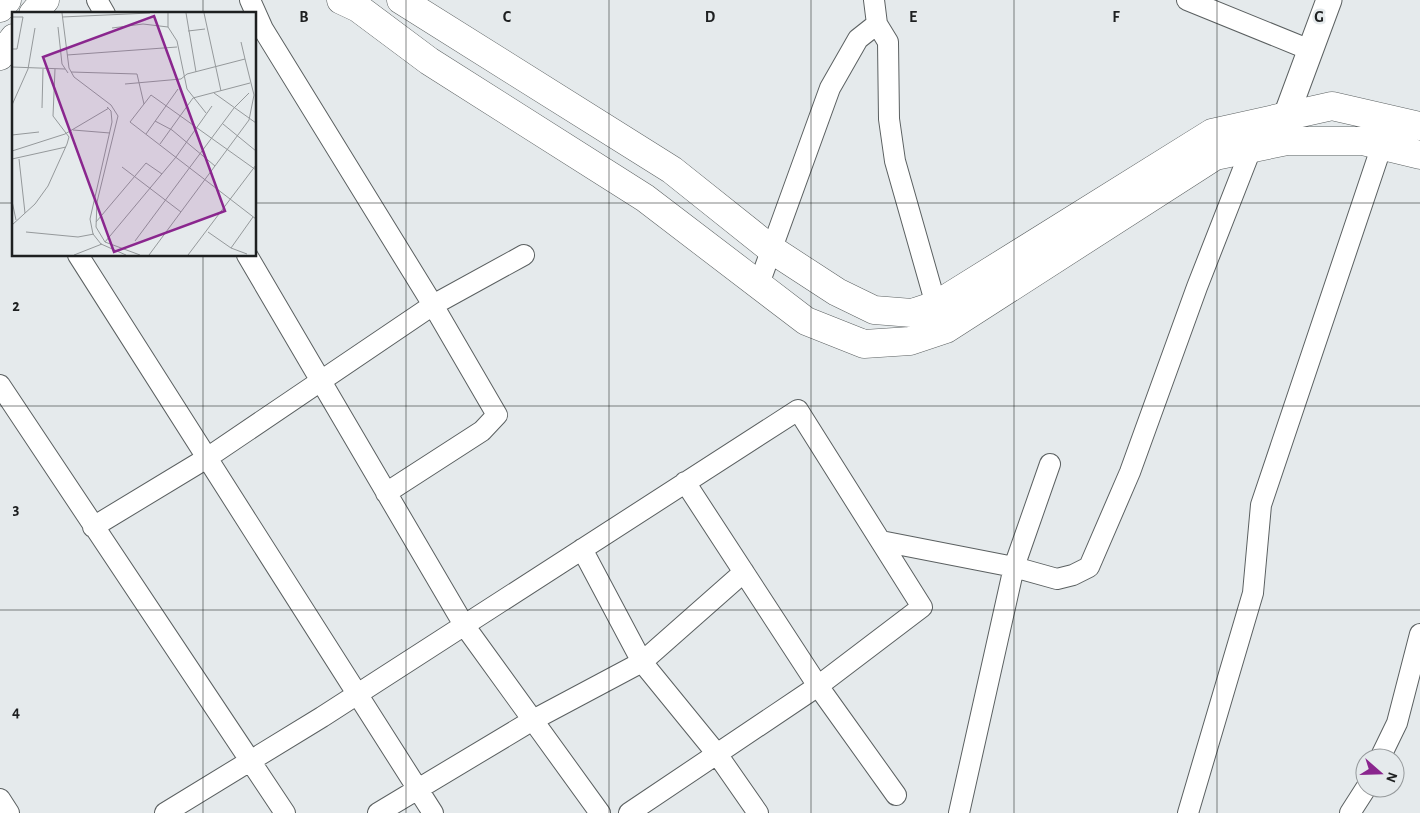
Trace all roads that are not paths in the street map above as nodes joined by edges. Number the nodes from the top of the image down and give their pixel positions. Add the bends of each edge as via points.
1 (7, 0) edge
2 (45, 0) edge
3 (97, 0) edge
4 (250, 0) edge
5 (341, 0) edge
6 (401, 0) edge
7 (874, 0) edge
8 (1187, 0) edge
9 (1329, 0) edge
10 (0, 8) edge
11 (35, 12) edge
12 (104, 12) edge
13 (255, 12) edge
14 (256, 13) edge
15 (877, 24) junction
16 (12, 41) edge
17 (1310, 50) junction
18 (0, 56) edge
19 (1286, 116) junction
20 (1420, 126) edge
21 (1382, 146) junction
22 (1251, 149) junction
23 (1420, 155) edge
24 (772, 249) junction
25 (524, 255) dead end
26 (79, 256) edge
27 (248, 256) edge
28 (759, 284) junction
29 (433, 305) junction
30 (941, 317) junction
31 (321, 382) junction
32 (0, 385) edge
33 (207, 458) junction
34 (1050, 464) dead end
35 (685, 482) junction
36 (386, 493) junction
37 (93, 527) junction
38 (881, 541) junction
39 (582, 549) junction
40 (1014, 568) junction
41 (744, 572) junction
42 (464, 625) junction
43 (1420, 634) edge
44 (642, 662) junction
45 (818, 686) junction
46 (358, 694) junction
47 (533, 720) junction
48 (1385, 748) edge
49 (717, 754) junction
50 (249, 761) junction
51 (418, 789) junction
52 (896, 795) dead end
53 (1360, 798) edge
54 (0, 799) edge
55 (9, 813) edge
56 (165, 813) edge
57 (285, 813) edge
58 (378, 813) edge
59 (433, 813) edge
60 (600, 813) edge
61 (629, 813) edge
62 (758, 813) edge
63 (959, 813) edge
64 (1188, 813) edge
65 (1350, 813) edge

1 - 10 highway
2 - 11 highway
3 - 12 street
4 - 13 street
5 - 28 highway via 358,8 437,66 646,198
6 - 24 highway via 672,170
7 - 15 street
8 - 17 street
9 - 17 street
14 - 29 street
15 - 24 street via 858,39 830,88
15 - 30 street via 888,42 889,120 896,161
16 - 18 highway
17 - 19 street
19 - 20 highway via 1332,106
19 - 30 highway via 1212,133
21 - 22 highway via 1362,141 1287,141
21 - 23 highway
21 - 64 street via 1261,505 1252,593
22 - 30 highway via 1215,156
22 - 40 street via 1130,472 1089,567 1057,579
24 - 28 street
24 - 30 highway via 837,292 874,310
25 - 29 street
26 - 33 street
27 - 31 street
28 - 30 highway via 806,321 864,344 910,341
29 - 31 street
29 - 36 street via 497,415 482,431
31 - 33 street
31 - 36 street
32 - 37 street
33 - 37 street
33 - 46 street
34 - 40 street
35 - 38 street via 798,410
35 - 39 street
35 - 41 street
36 - 42 street
37 - 50 street
38 - 40 street
38 - 45 street via 922,607
39 - 42 street
39 - 44 street
40 - 63 street
41 - 44 street
41 - 45 street
42 - 46 street
42 - 47 street
43 - 48 street via 1397,723
44 - 47 street
44 - 49 street
45 - 49 street
45 - 52 street
46 - 50 street
46 - 51 street
47 - 51 street
47 - 60 street
49 - 61 street
49 - 62 street
50 - 56 street
50 - 57 street
51 - 58 street
51 - 59 street
53 - 65 street
54 - 55 street

